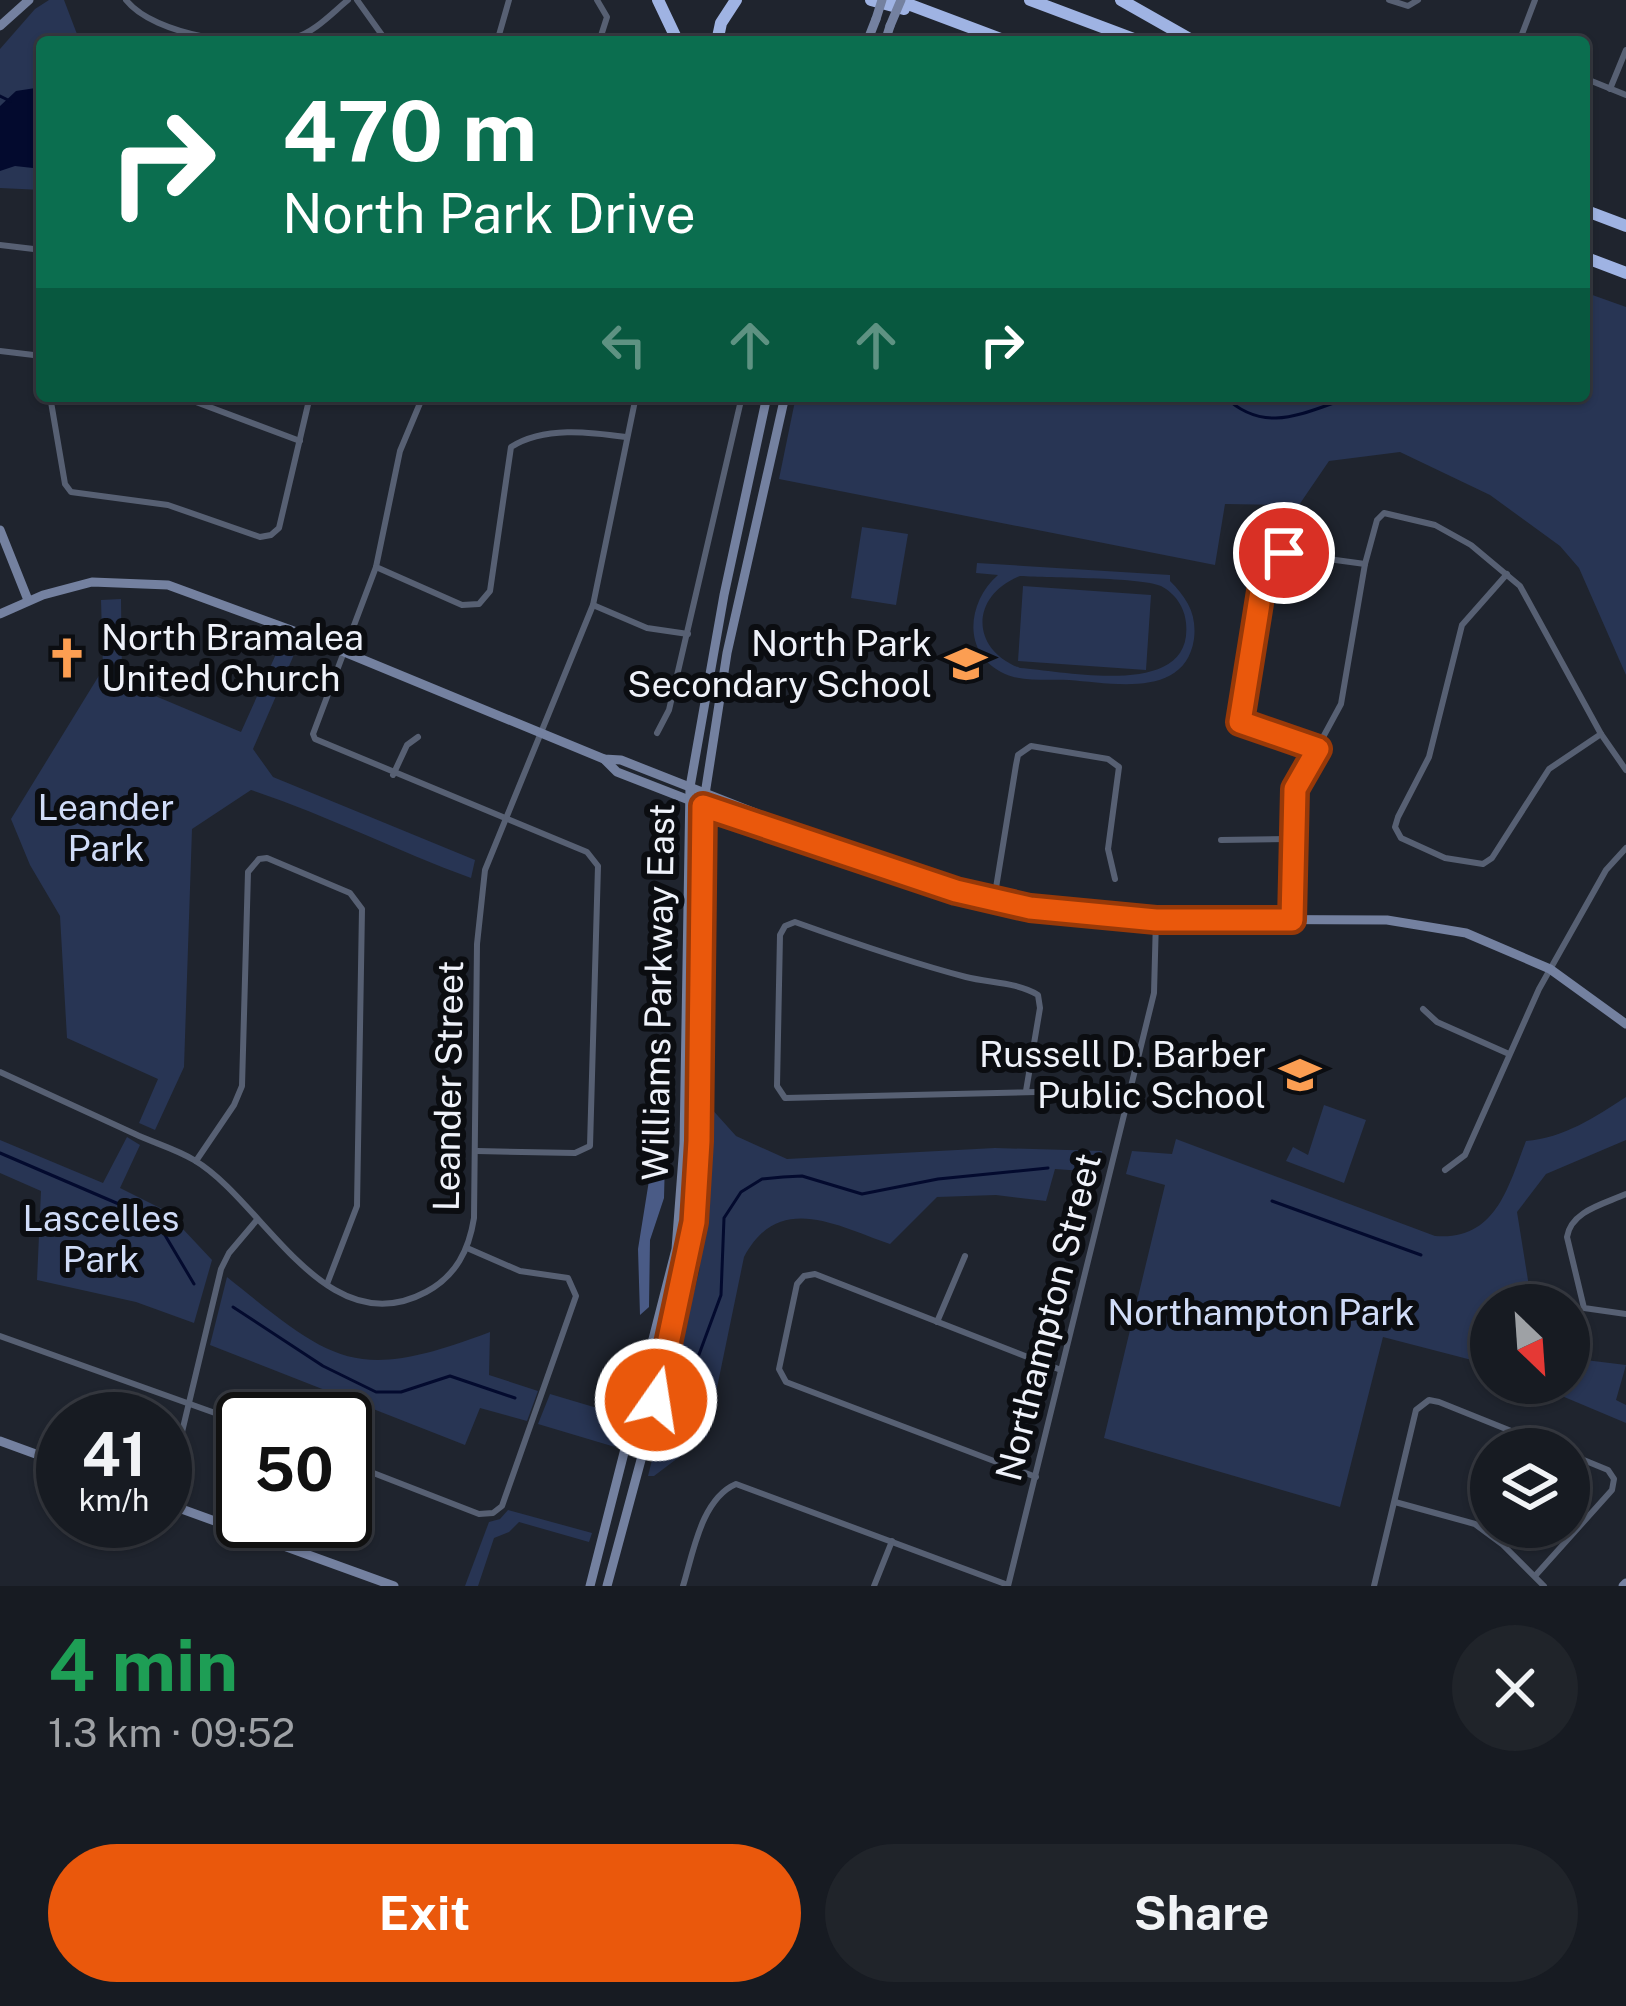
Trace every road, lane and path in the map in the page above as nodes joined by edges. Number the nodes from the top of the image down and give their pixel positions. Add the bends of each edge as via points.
1 (9, 0) edge
2 (29, 0) edge
3 (126, 0) edge
4 (352, 0) edge
5 (509, 0) edge
6 (597, 0) edge
7 (658, 0) edge
8 (736, 0) edge
9 (871, 0) edge
10 (882, 0) edge
11 (899, 0) edge
12 (1030, 0) edge
13 (1121, 0) edge
14 (1389, 0) edge
15 (1418, 0) edge
16 (1535, 0) edge
17 (925, 10) junction
18 (16, 11) junction
19 (0, 26) edge
20 (191, 36) edge
21 (298, 36) edge
22 (382, 36) edge
23 (499, 36) edge
24 (601, 36) edge
25 (675, 36) edge
26 (718, 36) edge
27 (869, 36) edge
28 (886, 36) edge
29 (993, 36) edge
30 (1126, 36) edge
31 (1184, 36) edge
32 (1522, 36) edge
33 (1626, 50) edge
34 (1590, 81) edge
35 (1610, 89) junction
36 (1626, 95) edge
37 (1590, 212) edge
38 (1626, 226) edge
39 (0, 245) edge
40 (36, 249) edge
41 (1590, 259) edge
42 (1626, 273) edge
43 (0, 352) edge
44 (36, 355) edge
45 (51, 402) edge
46 (198, 402) edge
47 (309, 402) edge
48 (420, 402) edge
49 (635, 402) edge
50 (741, 402) edge
51 (766, 402) edge
52 (783, 402) edge
53 (626, 437) junction
54 (300, 441) junction
55 (0, 530) edge
56 (1365, 564) junction
57 (376, 567) junction
58 (1508, 573) junction
59 (28, 600) junction
60 (593, 605) junction
61 (0, 614) edge
62 (688, 634) junction
63 (344, 652) junction
64 (540, 733) junction
65 (657, 733) dead end
66 (1600, 734) junction
67 (418, 737) dead end
68 (1318, 749) junction
69 (604, 759) junction
70 (1626, 770) edge
71 (393, 775) junction
72 (690, 787) junction
73 (705, 793) junction
74 (689, 800) junction
75 (703, 806) junction
76 (504, 816) junction
77 (781, 830) junction
78 (1291, 839) junction
79 (1221, 840) dead end
80 (1626, 848) edge
81 (1115, 879) dead end
82 (994, 900) junction
83 (1156, 920) junction
84 (1292, 920) junction
85 (1550, 969) junction
86 (1424, 1009) dead end
87 (1626, 1024) edge
88 (1509, 1054) junction
89 (0, 1072) edge
90 (1026, 1091) junction
91 (1130, 1099) junction
92 (476, 1151) junction
93 (196, 1161) junction
94 (1445, 1171) dead end
95 (1626, 1194) edge
96 (256, 1221) junction
97 (467, 1248) junction
98 (964, 1256) dead end
99 (327, 1284) junction
100 (1626, 1314) edge
101 (937, 1322) junction
102 (0, 1336) edge
103 (1061, 1370) junction
104 (160, 1392) edge
105 (190, 1392) edge
106 (1502, 1428) edge
107 (0, 1441) edge
108 (36, 1454) edge
109 (1590, 1463) edge
110 (372, 1472) edge
111 (1036, 1477) junction
112 (1394, 1502) junction
113 (192, 1513) edge
114 (1590, 1514) edge
115 (892, 1541) junction
116 (1559, 1548) edge
117 (1534, 1576) junction
118 (394, 1586) edge
119 (590, 1586) edge
120 (607, 1586) edge
121 (683, 1586) edge
122 (874, 1586) edge
123 (1008, 1586) edge
124 (1373, 1586) edge
125 (1544, 1586) edge

1 - 18 street
2 - 18 main road
3 - 20 street
4 - 21 street
4 - 22 street
5 - 23 street
6 - 24 street via 607,17
7 - 25 highway
8 - 26 highway
9 - 17 highway
10 - 27 main road, bridge
11 - 17 highway
11 - 28 main road, bridge
12 - 30 highway
13 - 31 highway
14 - 15 street
16 - 32 street
17 - 29 highway
18 - 19 main road
33 - 35 street
34 - 35 street
35 - 36 street
37 - 38 highway
39 - 40 street
41 - 42 highway
43 - 44 street
45 - 54 street via 71,492 168,505 260,537 279,528
46 - 54 street
47 - 54 street
48 - 57 street via 400,451
49 - 53 street, Leander Street
50 - 62 street
51 - 72 main road, Williams Parkway East
52 - 73 main road, Williams Parkway East
53 - 57 street via 582,430 511,448 490,591 479,604
53 - 60 street, Leander Street
55 - 59 main road
56 - 58 street via 1377,520 1395,513 1472,545
56 - 68 street via 1341,704
56 - 68 street via 1284,553 1265,566 1240,722
57 - 63 street
58 - 66 street
58 - 66 street via 1462,625 1433,744 1398,817 1401,838 1484,864 1549,769
59 - 61 main road
59 - 63 main road via 92,582 146,581
60 - 62 street via 647,628
60 - 64 street, Leander Street
62 - 65 street
63 - 64 main road
63 - 71 street via 315,739
64 - 69 main road
64 - 76 street, Leander Street
66 - 70 street
67 - 71 street
68 - 78 street via 1295,789
69 - 72 main road
69 - 74 main road via 616,772
71 - 76 street
72 - 73 main road
72 - 74 main road, Williams Parkway East
73 - 75 main road, Williams Parkway East
73 - 77 main road
74 - 75 main road
74 - 119 main road, Williams Parkway East via 676,1249
75 - 77 main road
75 - 120 main road, Williams Parkway East via 694,1222
76 - 92 street, Leander Street via 480,892
76 - 92 street via 587,852 598,866 592,1140 581,1152
77 - 82 main road
78 - 79 street
78 - 84 street
80 - 85 street
81 - 82 street via 1108,849 1119,767 1031,746 1018,755
82 - 83 main road
83 - 84 main road
83 - 91 street, Northampton Street via 1154,993
84 - 85 main road via 1443,928
85 - 87 main road
85 - 88 street
86 - 88 street
88 - 94 street via 1465,1155
89 - 93 street, Leander Street
90 - 90 street via 785,1098 777,1086 785,926 795,922 909,961 1028,988 1040,1008
90 - 91 street
91 - 103 street, Northampton Street
92 - 97 street, Leander Street
93 - 96 street, Leander Street
93 - 99 street via 242,1086 248,872 268,858 350,893 362,910 357,1206
95 - 100 street via 1577,1217 1567,1237 1584,1308
96 - 99 street, Leander Street
96 - 105 street via 229,1253 217,1284
97 - 99 street, Leander Street via 449,1275 414,1298 369,1302
97 - 110 street via 520,1271 568,1278 576,1296 502,1506 479,1514
98 - 101 street
101 - 103 street
101 - 111 street via 804,1276 779,1369 791,1384
102 - 104 street
103 - 111 street, Northampton Street
106 - 112 street via 1429,1400 1416,1409
107 - 108 main road
109 - 114 street via 1614,1479
111 - 123 street, Northampton Street
112 - 117 street via 1475,1524
112 - 124 street
113 - 118 main road
115 - 121 street via 736,1484 704,1522
115 - 122 street
115 - 123 street
116 - 117 street
117 - 125 street

